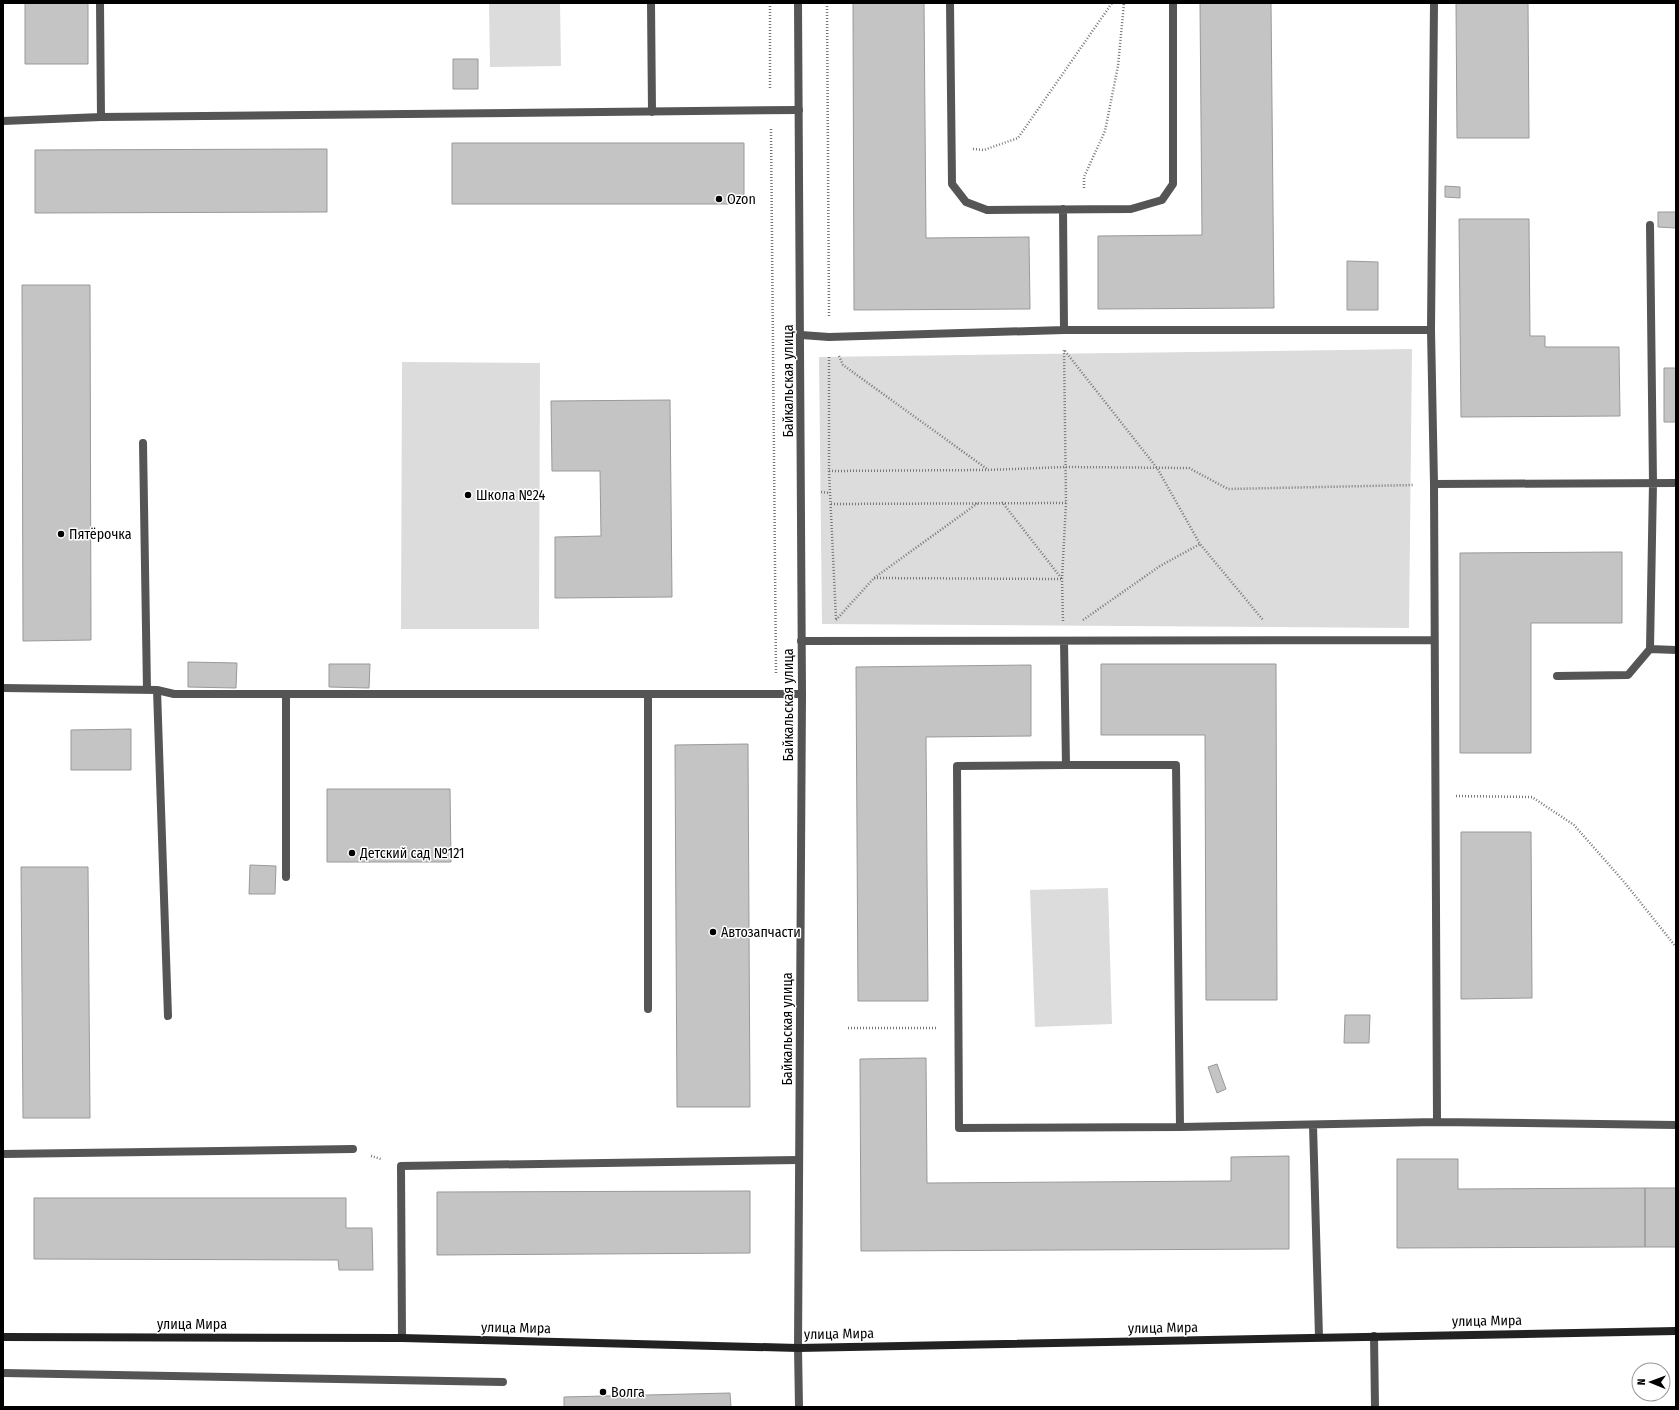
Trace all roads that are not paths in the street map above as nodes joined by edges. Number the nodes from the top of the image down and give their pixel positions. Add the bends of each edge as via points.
1 (100, 3) edge
2 (651, 3) edge
3 (798, 3) edge
4 (950, 3) edge
5 (1173, 3) edge
6 (1434, 3) edge
7 (799, 110) junction
8 (652, 112) junction
9 (100, 117) junction
10 (3, 121) edge
11 (1064, 209) junction
12 (1650, 225) dead end
13 (1064, 330) junction
14 (1431, 330) junction
15 (800, 336) junction
16 (143, 443) dead end
17 (1652, 483) junction
18 (1676, 483) edge
19 (1434, 484) junction
20 (1064, 637) junction
21 (801, 640) junction
22 (1434, 640) junction
23 (1650, 649) junction
24 (1676, 650) edge
25 (1557, 676) dead end
26 (3, 688) edge
27 (147, 690) junction
28 (157, 690) junction
29 (286, 694) junction
30 (648, 694) junction
31 (802, 694) junction
32 (1066, 765) junction
33 (286, 877) dead end
34 (648, 1009) dead end
35 (168, 1016) dead end
36 (1437, 1122) junction
37 (1313, 1125) junction
38 (1676, 1125) edge
39 (1180, 1127) junction
40 (353, 1150) road end
41 (3, 1154) edge
42 (799, 1160) junction
43 (1676, 1331) edge
44 (1374, 1336) junction
45 (3, 1337) edge
46 (1318, 1337) junction
47 (402, 1338) junction
48 (798, 1348) junction
49 (3, 1373) edge
50 (503, 1382) dead end
51 (799, 1407) edge
52 (1374, 1407) edge

1 - 9 street
2 - 8 street
3 - 7 street, Байкальская улица
4 - 11 street via 952,184 966,202 986,210
5 - 11 street via 1173,184 1162,200 1131,209
6 - 14 street
7 - 8 street
7 - 15 street, Байкальская улица
8 - 9 street
9 - 10 street
11 - 13 street
12 - 17 street
13 - 14 street
13 - 15 street
14 - 19 street
15 - 21 street, Байкальская улица
16 - 27 street
17 - 18 street
17 - 19 street
17 - 23 street
19 - 22 street
20 - 21 street
20 - 22 street via 1280,641
20 - 32 street
21 - 31 street, Байкальская улица
22 - 36 street
23 - 24 street
23 - 25 street via 1628,675
26 - 27 street
27 - 28 street
28 - 29 street via 174,694
28 - 35 street
29 - 30 street
29 - 33 street
30 - 31 street
30 - 34 street
31 - 42 street, Байкальская улица
32 - 39 street via 1176,765
32 - 39 street via 957,766 959,1128
36 - 37 street
36 - 38 street
37 - 39 street
37 - 46 street
40 - 41 street
42 - 47 street via 401,1166
42 - 48 street, Байкальская улица
43 - 44 main road, улица Мира
44 - 46 main road, улица Мира
44 - 52 street
45 - 47 main road, улица Мира
46 - 48 main road, улица Мира
47 - 48 main road, улица Мира
48 - 51 street, Байкальская улица
49 - 50 street

